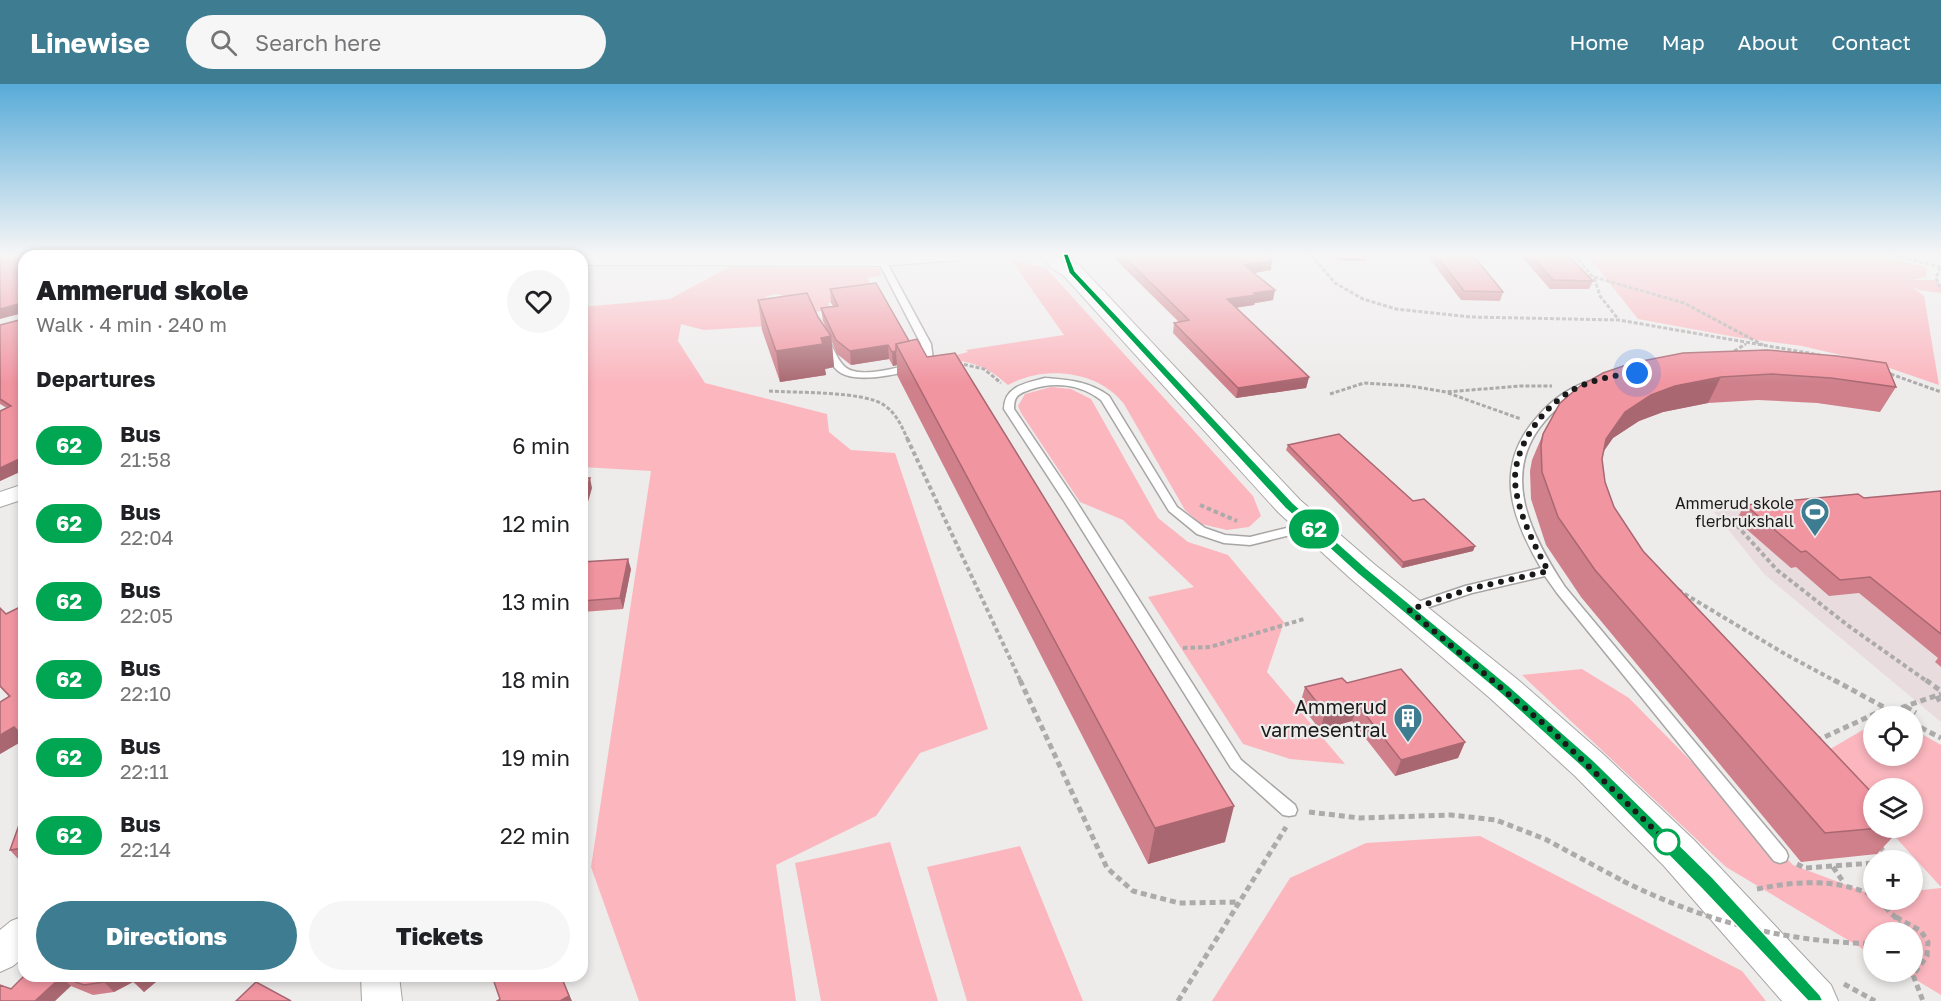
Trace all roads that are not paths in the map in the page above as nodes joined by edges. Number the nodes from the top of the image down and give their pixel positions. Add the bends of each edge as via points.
1 (902, 298) edge
2 (1097, 298) edge
3 (822, 334) edge
4 (1601, 380) edge
5 (18, 493) edge
6 (0, 500) edge
7 (1311, 526) junction
8 (1548, 571) junction
9 (1409, 610) junction
10 (1289, 810) road end
11 (1780, 856) road end
12 (18, 938) edge
13 (0, 954) edge
14 (380, 982) edge
15 (382, 1001) edge
16 (1814, 1001) edge

1 - 3 lane via 926,344 928,360 862,375 846,372 836,363
2 - 7 street via 1241,456
4 - 8 lane via 1563,396 1535,424 1518,457 1515,482 1522,512
5 - 6 street
7 - 9 street
7 - 10 lane via 1250,541 1224,539 1201,531 1173,509 1105,398 1097,392 1058,381 1031,384 1009,399 1016,423 1070,501 1236,765
8 - 9 lane via 1469,589
8 - 11 lane
9 - 16 street via 1598,773 1708,884
12 - 13 street
14 - 15 street

